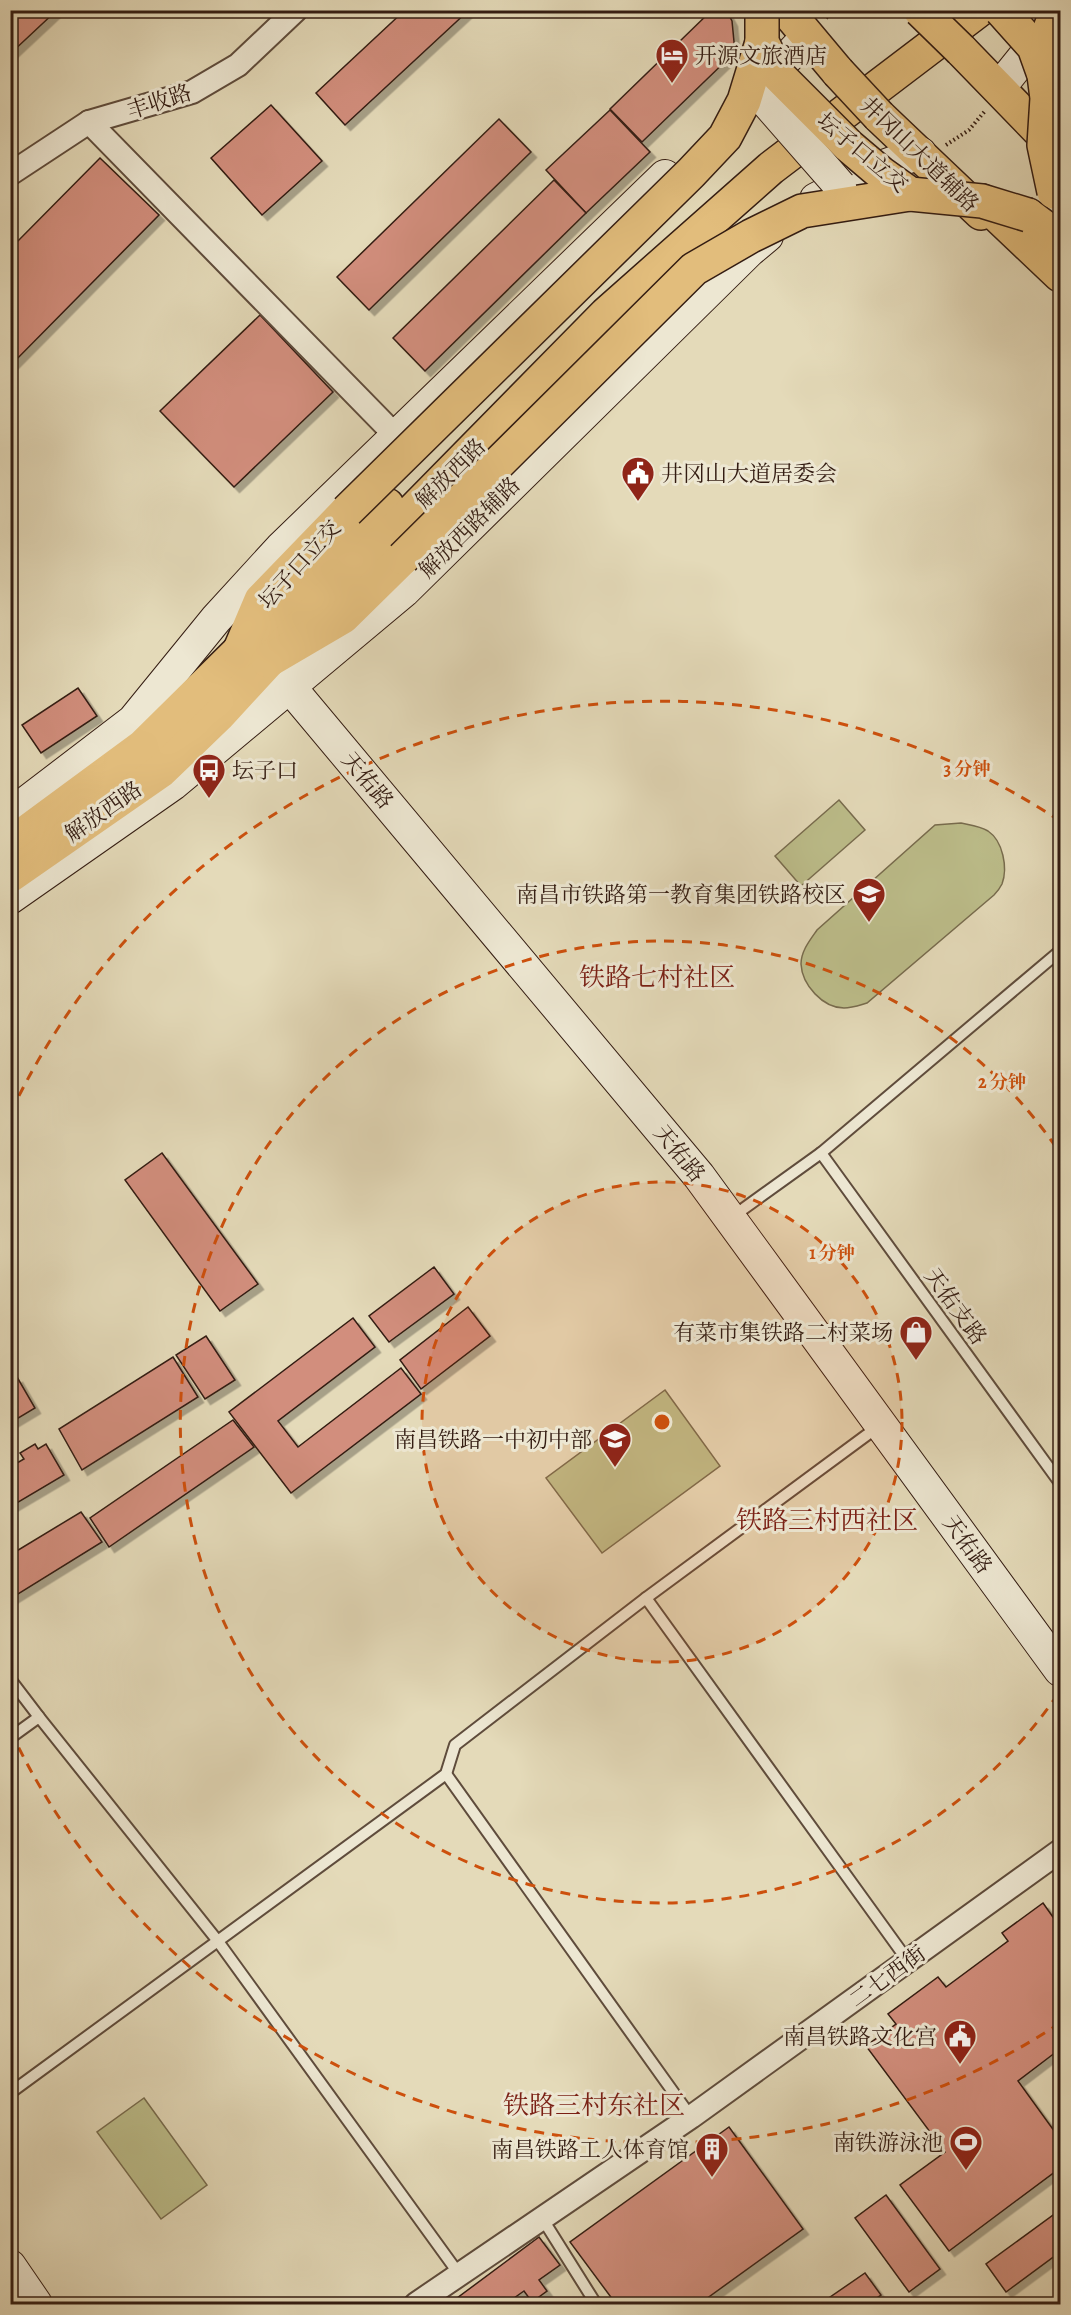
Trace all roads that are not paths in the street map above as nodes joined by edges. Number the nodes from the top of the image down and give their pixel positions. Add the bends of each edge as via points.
1 (296, 10) edge
2 (786, 10) edge
3 (920, 10) edge
4 (943, 10) edge
5 (979, 10) edge
6 (1001, 10) edge
7 (1026, 10) edge
8 (1055, 22) edge
9 (762, 26) edge
10 (807, 36) junction
11 (889, 65) junction
12 (1044, 75) junction
13 (999, 88) junction
14 (756, 90) junction
15 (89, 122) junction
16 (920, 153) junction
17 (1056, 171) edge
18 (10, 174) edge
19 (840, 186) junction
20 (910, 194) junction
21 (982, 201) junction
22 (1060, 239) edge
23 (1060, 275) edge
24 (1060, 293) edge
25 (396, 436) junction
26 (253, 656) junction
27 (290, 687) junction
28 (133, 721) junction
29 (173, 784) junction
30 (109, 789) junction
31 (10, 815) edge
32 (66, 820) junction
33 (10, 823) edge
34 (10, 844) edge
35 (25, 876) edge
36 (10, 898) edge
37 (1060, 951) edge
38 (821, 1153) junction
39 (730, 1218) junction
40 (881, 1424) junction
41 (1060, 1483) edge
42 (646, 1598) junction
43 (1060, 1670) edge
44 (10, 1679) edge
45 (39, 1717) junction
46 (10, 1738) edge
47 (446, 1774) junction
48 (1060, 1851) edge
49 (217, 1940) junction
50 (908, 1961) junction
51 (10, 2093) edge
52 (691, 2117) junction
53 (542, 2218) junction
54 (10, 2266) edge
55 (459, 2274) junction
56 (10, 2299) edge
57 (14, 2304) edge
58 (36, 2304) edge
59 (416, 2304) edge
60 (596, 2304) edge

1 - 15 street, 丰收路 via 238,65 192,92
2 - 10 main road, 井冈山大道辅路
3 - 13 main road, bridge
4 - 11 main road
5 - 11 main road
6 - 12 main road, bridge via 1034,47
7 - 8 main road
8 - 12 main road, bridge via 1051,26
8 - 13 main road
9 - 20 main road, 坛子口立交, bridge via 779,76 857,153
9 - 26 main road, 坛子口立交, bridge via 744,101 725,136 261,600
10 - 14 main road
10 - 16 main road, 井冈山大道辅路, bridge via 879,116
11 - 26 main road, 解放西路 via 606,314 324,601
12 - 17 main road, bridge
13 - 17 main road
14 - 19 main road, bridge
14 - 25 main road
15 - 18 street, 丰收路
15 - 25 street
16 - 19 main road, 解放西路辅路
16 - 24 main road, 井冈山大道辅路
19 - 27 main road, 解放西路辅路 via 806,205 749,251 404,591
20 - 21 main road, 坛子口立交, bridge
20 - 26 main road, bridge via 802,211 694,269 343,617
21 - 22 main road, 坛子口立交, bridge via 1028,215
21 - 23 main road
25 - 28 main road via 281,548 216,619
26 - 27 main road, 天佑路
26 - 30 main road, 解放西路 via 218,716 161,771
27 - 29 main road, 解放西路辅路
27 - 39 main road, 天佑路
28 - 30 main road
28 - 31 main road
29 - 30 main road
29 - 35 main road, 解放西路辅路
30 - 32 main road, 解放西路
32 - 33 main road
32 - 34 main road, 解放西路
32 - 35 main road, 解放西路
35 - 36 main road, 解放西路辅路
37 - 38 lane
38 - 39 lane
38 - 41 lane, 天佑支路
39 - 40 main road, 天佑路
40 - 42 lane
40 - 43 main road, 天佑路
42 - 47 lane via 455,1745
42 - 50 lane
44 - 45 lane
45 - 46 lane
45 - 49 lane
47 - 49 lane
47 - 52 lane
48 - 50 street, 二七西街
49 - 51 lane
49 - 55 lane
50 - 52 street, 二七西街
52 - 53 street, 二七西街
53 - 55 street, 二七西街
53 - 60 lane
54 - 58 main road
55 - 59 street, 二七西街
56 - 57 main road

